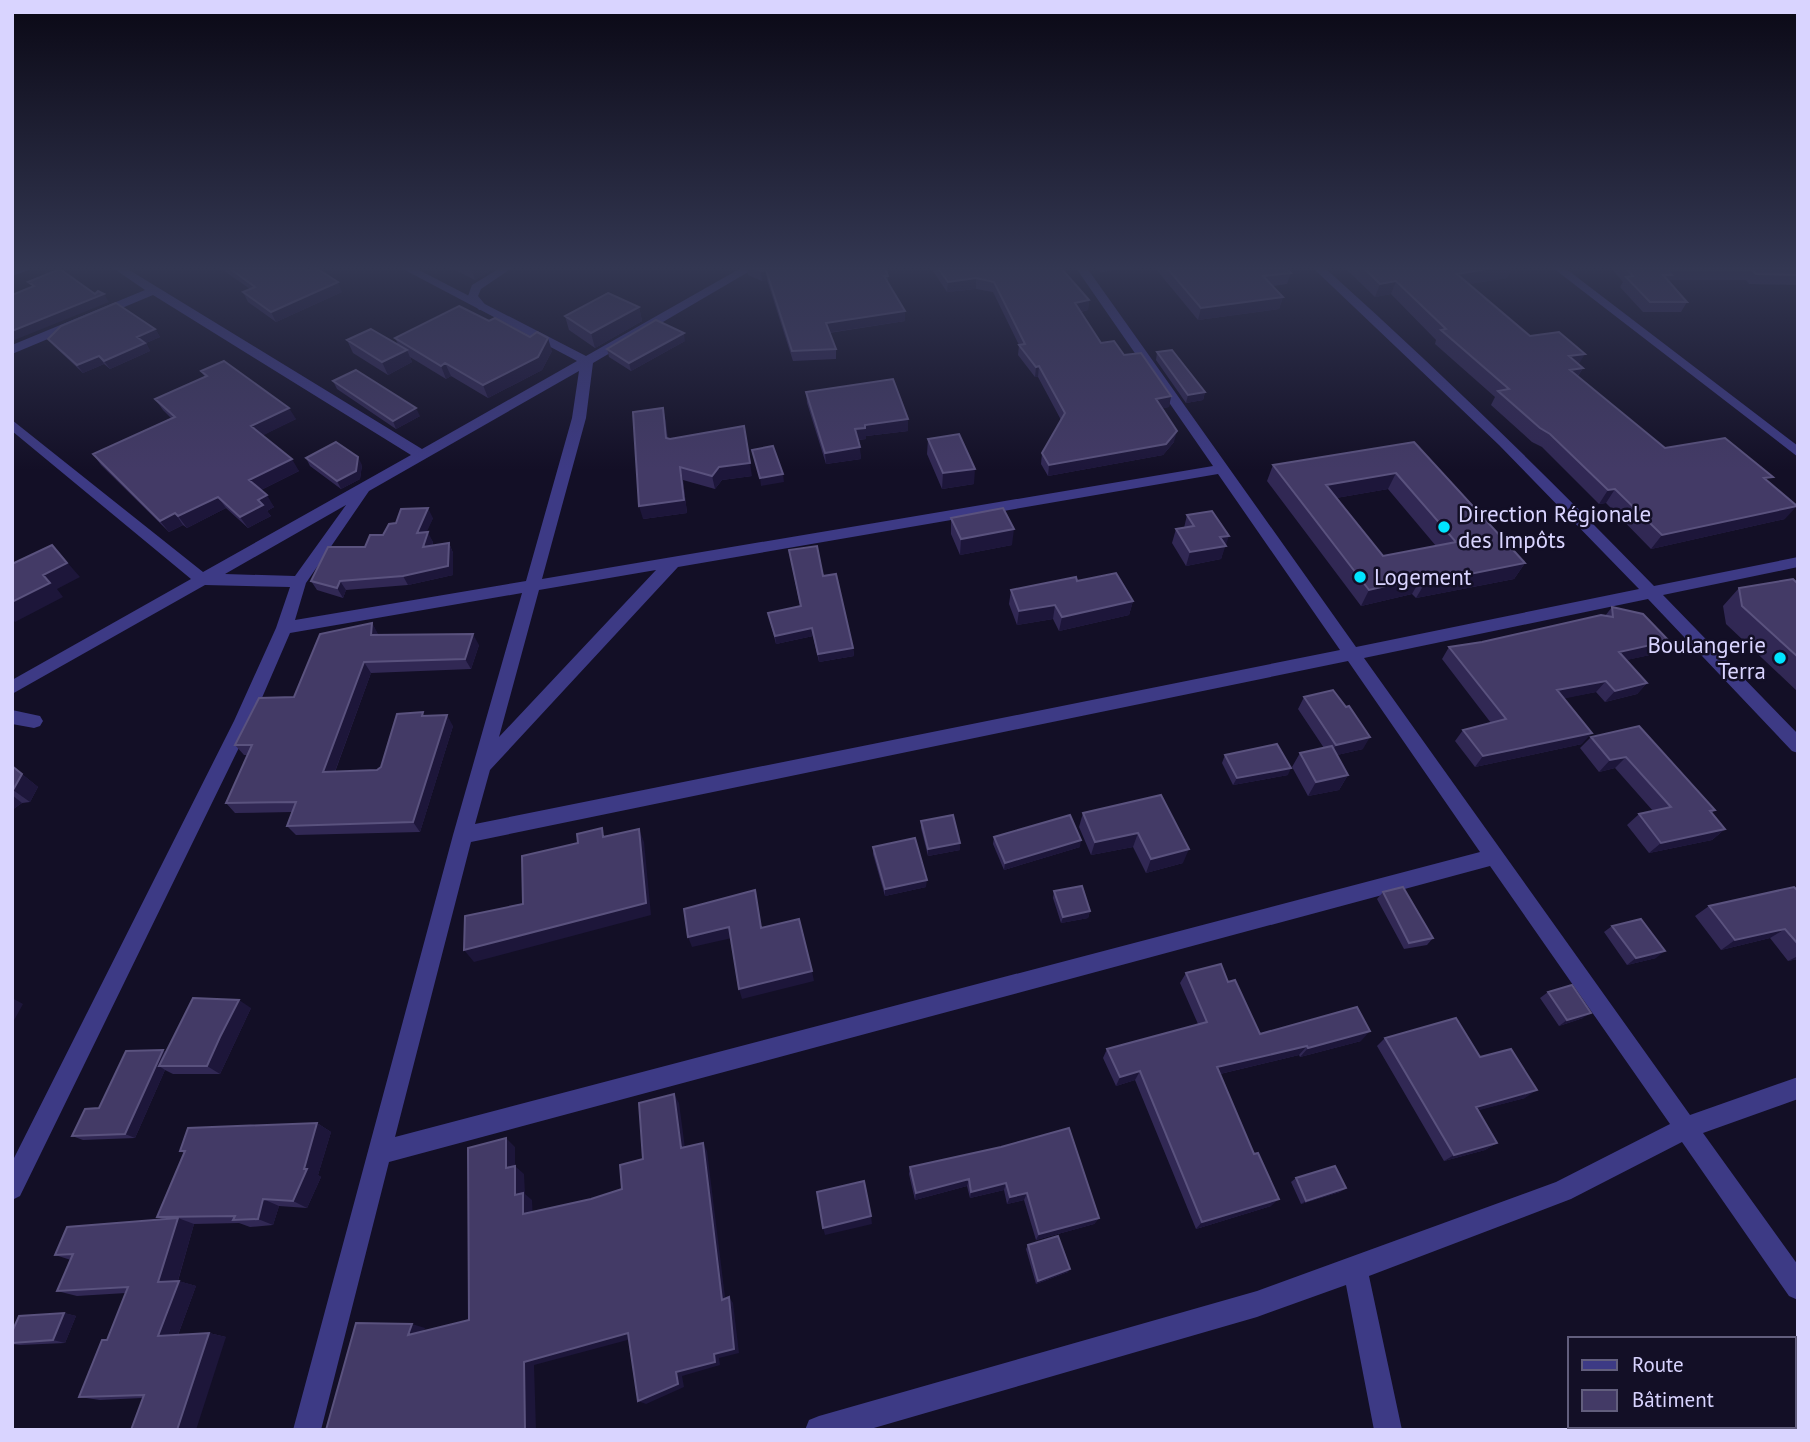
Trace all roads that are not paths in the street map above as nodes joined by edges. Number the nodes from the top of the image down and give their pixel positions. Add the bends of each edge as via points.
1 (47, 335) edge
2 (228, 335) edge
3 (537, 335) edge
4 (632, 335) edge
5 (1128, 335) edge
6 (1394, 335) edge
7 (1648, 335) edge
8 (12, 350) edge
9 (587, 361) junction
10 (12, 424) edge
11 (1791, 443) edge
12 (1798, 453) edge
13 (422, 455) junction
14 (1221, 469) junction
15 (365, 486) junction
16 (1798, 562) edge
17 (672, 563) junction
18 (202, 580) junction
19 (299, 582) junction
20 (530, 587) junction
21 (1652, 593) junction
22 (284, 628) junction
23 (1352, 654) junction
24 (12, 688) edge
25 (12, 717) edge
26 (34, 721) dead end
27 (1798, 746) edge
28 (480, 769) junction
29 (463, 835) junction
30 (1496, 856) junction
31 (1798, 1088) edge
32 (1688, 1127) junction
33 (379, 1153) junction
34 (12, 1188) edge
35 (1354, 1269) junction
36 (1798, 1287) edge
37 (307, 1430) edge
38 (819, 1430) edge
39 (1388, 1430) edge

1 - 8 street
2 - 13 street
3 - 9 street
4 - 9 street
5 - 14 street
6 - 21 street
7 - 11 street
9 - 13 street
9 - 20 street via 579,418
10 - 18 street
11 - 12 street
13 - 15 street
14 - 17 street
14 - 23 street
15 - 18 street
15 - 19 street
16 - 21 street
17 - 20 street
17 - 28 street
18 - 19 street
18 - 24 street
19 - 22 street
20 - 22 street
20 - 28 street
21 - 23 street
21 - 27 street
22 - 34 street via 237,733
23 - 29 street
23 - 30 street
25 - 26 street
28 - 29 street
29 - 33 street
30 - 32 street
30 - 33 street
31 - 32 street
32 - 35 street via 1563,1191
32 - 36 street
33 - 37 street
35 - 38 street via 1257,1304
35 - 39 street

